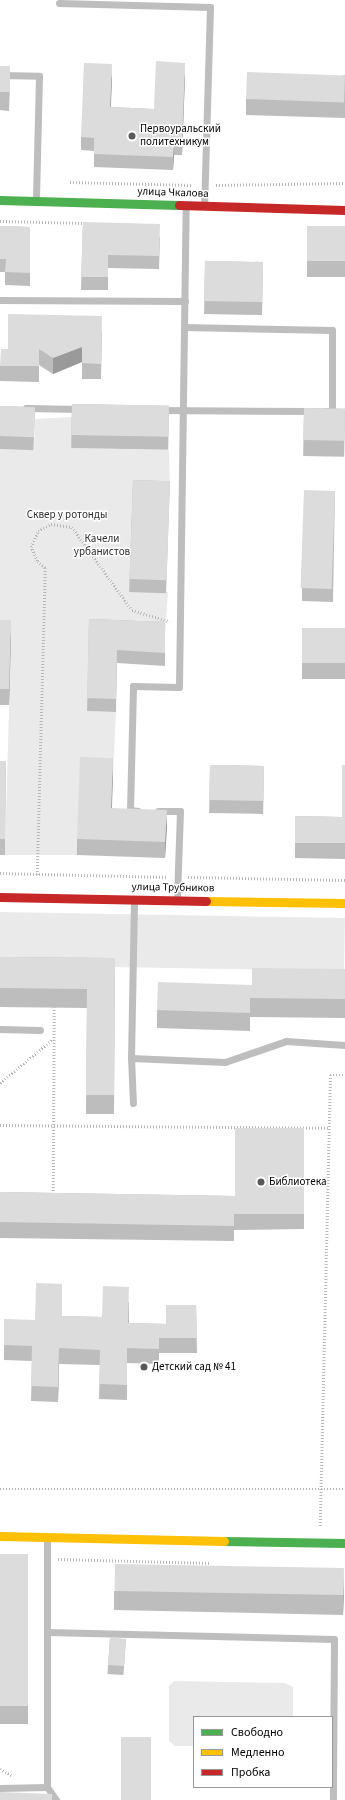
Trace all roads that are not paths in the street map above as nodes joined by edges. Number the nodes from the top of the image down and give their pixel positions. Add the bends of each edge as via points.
1 (59, 3) dead end
2 (0, 75) edge
3 (0, 200) edge
4 (36, 201) junction
5 (186, 205) junction
6 (204, 206) junction
7 (345, 210) edge
8 (0, 300) edge
9 (185, 301) junction
10 (184, 327) junction
11 (16, 408) edge
12 (88, 409) edge
13 (151, 410) edge
14 (183, 410) junction
15 (0, 897) edge
16 (134, 900) junction
17 (177, 900) junction
18 (345, 903) edge
19 (0, 1029) edge
20 (40, 1030) dead end
21 (345, 1045) edge
22 (131, 1058) junction
23 (133, 1104) dead end
24 (0, 1536) edge
25 (47, 1537) junction
26 (345, 1543) edge
27 (47, 1632) junction
28 (47, 1787) junction
29 (0, 1788) edge
30 (56, 1800) edge
31 (333, 1800) edge

1 - 6 lane via 210,7
2 - 4 lane via 39,76
3 - 4 street, улица Чкалова
4 - 5 street, улица Чкалова
5 - 6 street, улица Чкалова
5 - 9 lane
6 - 7 street, улица Чкалова
8 - 9 lane
9 - 10 lane
10 - 14 lane
10 - 14 lane via 332,330 332,412
11 - 12 lane
13 - 14 lane
14 - 17 lane via 179,687 133,686 130,810 180,811
15 - 16 street, улица Трубников
16 - 17 street, улица Трубников
16 - 22 lane
17 - 18 street, улица Трубников
19 - 20 lane
21 - 22 lane via 286,1041 225,1062
22 - 23 lane
24 - 25 street
25 - 26 street
25 - 27 lane
27 - 28 lane
27 - 31 lane via 334,1639
28 - 29 lane
28 - 30 lane

